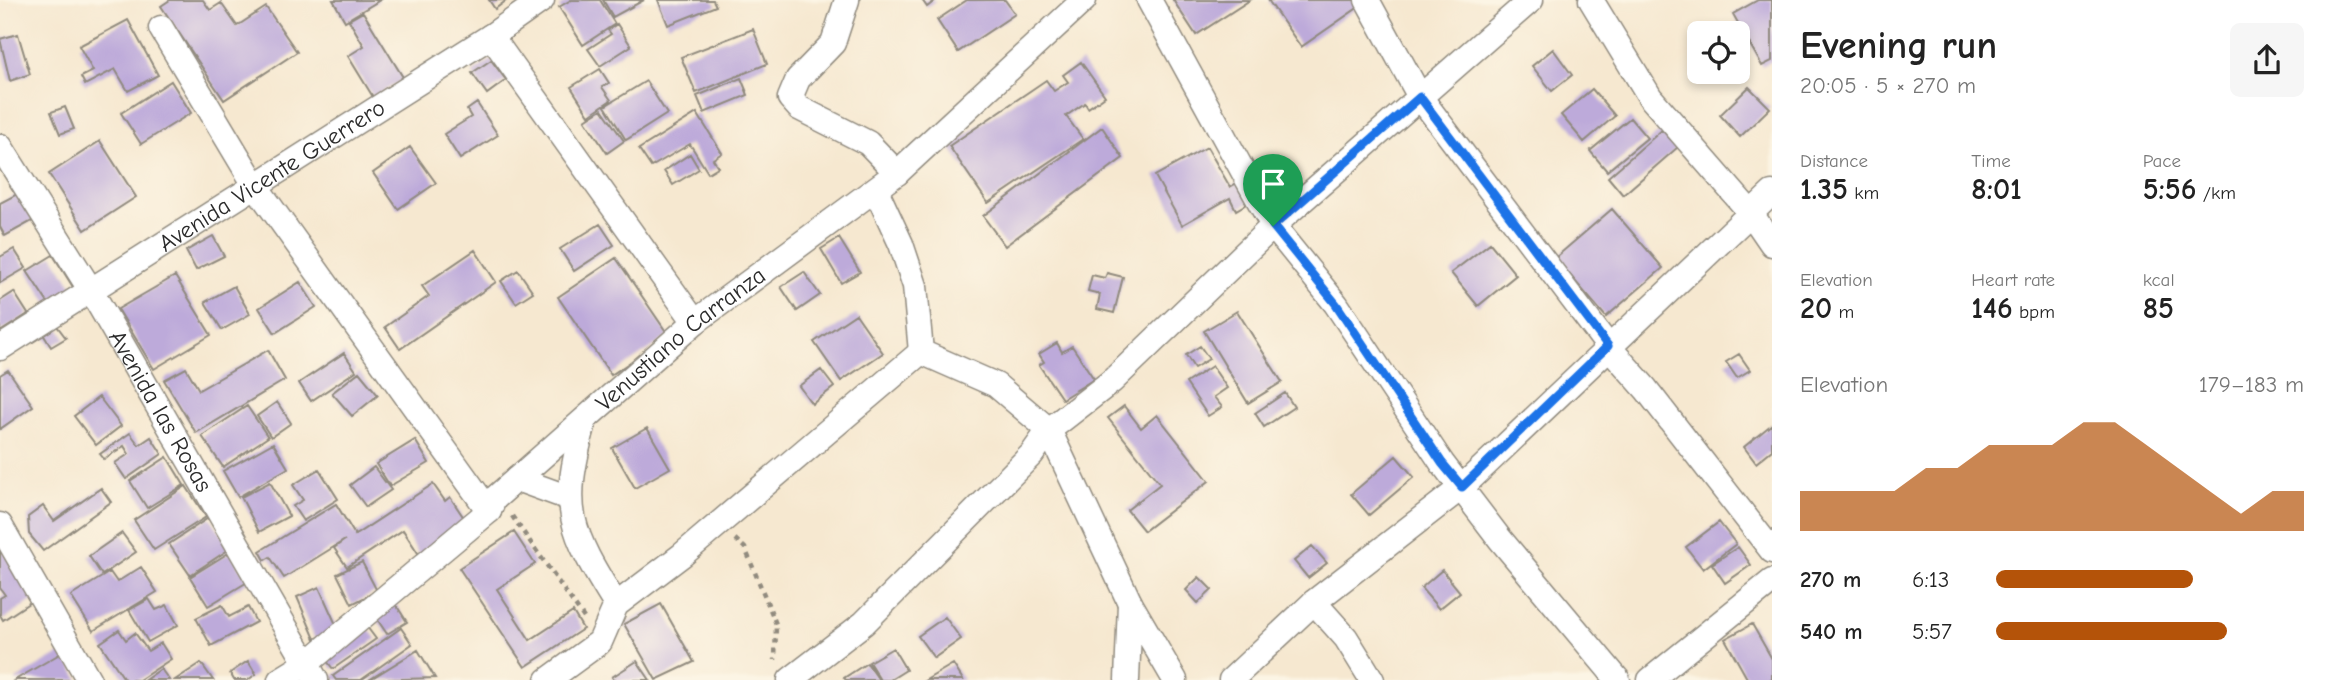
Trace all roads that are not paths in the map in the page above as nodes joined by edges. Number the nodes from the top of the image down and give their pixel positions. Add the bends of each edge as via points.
1 (542, 0) edge
2 (848, 0) edge
3 (1084, 0) edge
4 (1149, 0) edge
5 (1367, 0) edge
6 (1531, 0) edge
7 (1591, 0) edge
8 (161, 28) dead end
9 (491, 36) junction
10 (1420, 97) junction
11 (0, 146) edge
12 (897, 173) junction
13 (255, 184) junction
14 (876, 190) junction
15 (1772, 193) edge
16 (1750, 212) junction
17 (1273, 226) junction
18 (1772, 244) edge
19 (90, 289) junction
20 (695, 322) junction
21 (1608, 346) junction
22 (0, 348) edge
23 (921, 352) junction
24 (583, 423) junction
25 (1049, 430) junction
26 (517, 479) junction
27 (1462, 487) junction
28 (569, 498) junction
29 (489, 511) junction
30 (0, 525) edge
31 (1772, 551) edge
32 (1772, 581) edge
33 (1314, 602) junction
34 (1130, 603) junction
35 (616, 605) junction
36 (311, 672) edge
37 (783, 674) edge
38 (89, 680) edge
39 (280, 680) edge
40 (548, 680) edge
41 (1127, 680) edge
42 (1175, 680) edge
43 (1231, 680) edge
44 (1372, 680) edge
45 (1618, 680) edge
46 (1650, 680) edge

1 - 9 street, Avenida Vicente Guerrero
2 - 12 street via 833,43 798,79 790,98 799,108 867,143
3 - 12 street, Venustiano Carranza
4 - 17 street
5 - 10 street
6 - 10 street
7 - 16 street via 1650,97
8 - 13 street
9 - 13 street, Avenida Vicente Guerrero
9 - 20 street
10 - 17 street
10 - 21 street
11 - 19 street, Avenida las Rosas
12 - 14 street, Venustiano Carranza
13 - 19 street, Avenida Vicente Guerrero
13 - 29 street
14 - 20 street, Venustiano Carranza
14 - 23 street via 915,286
15 - 16 street
16 - 18 street
16 - 21 street
17 - 25 street via 1112,381
17 - 27 street via 1336,304
19 - 22 street, Avenida Vicente Guerrero
19 - 36 street, Avenida las Rosas
20 - 24 street, Venustiano Carranza
21 - 27 street
21 - 31 street
23 - 25 street via 996,385
23 - 35 street
24 - 26 street, Venustiano Carranza
24 - 28 street via 571,468
25 - 34 street
25 - 37 street via 1032,454 864,623
26 - 28 street
26 - 29 street, Venustiano Carranza via 494,499
27 - 33 street
27 - 45 street
28 - 35 street via 581,549
29 - 36 street, Venustiano Carranza
30 - 38 street
32 - 46 street
33 - 43 street
33 - 44 street via 1346,639
34 - 41 street
34 - 42 street
35 - 40 street via 600,642
36 - 39 street, Venustiano Carranza

